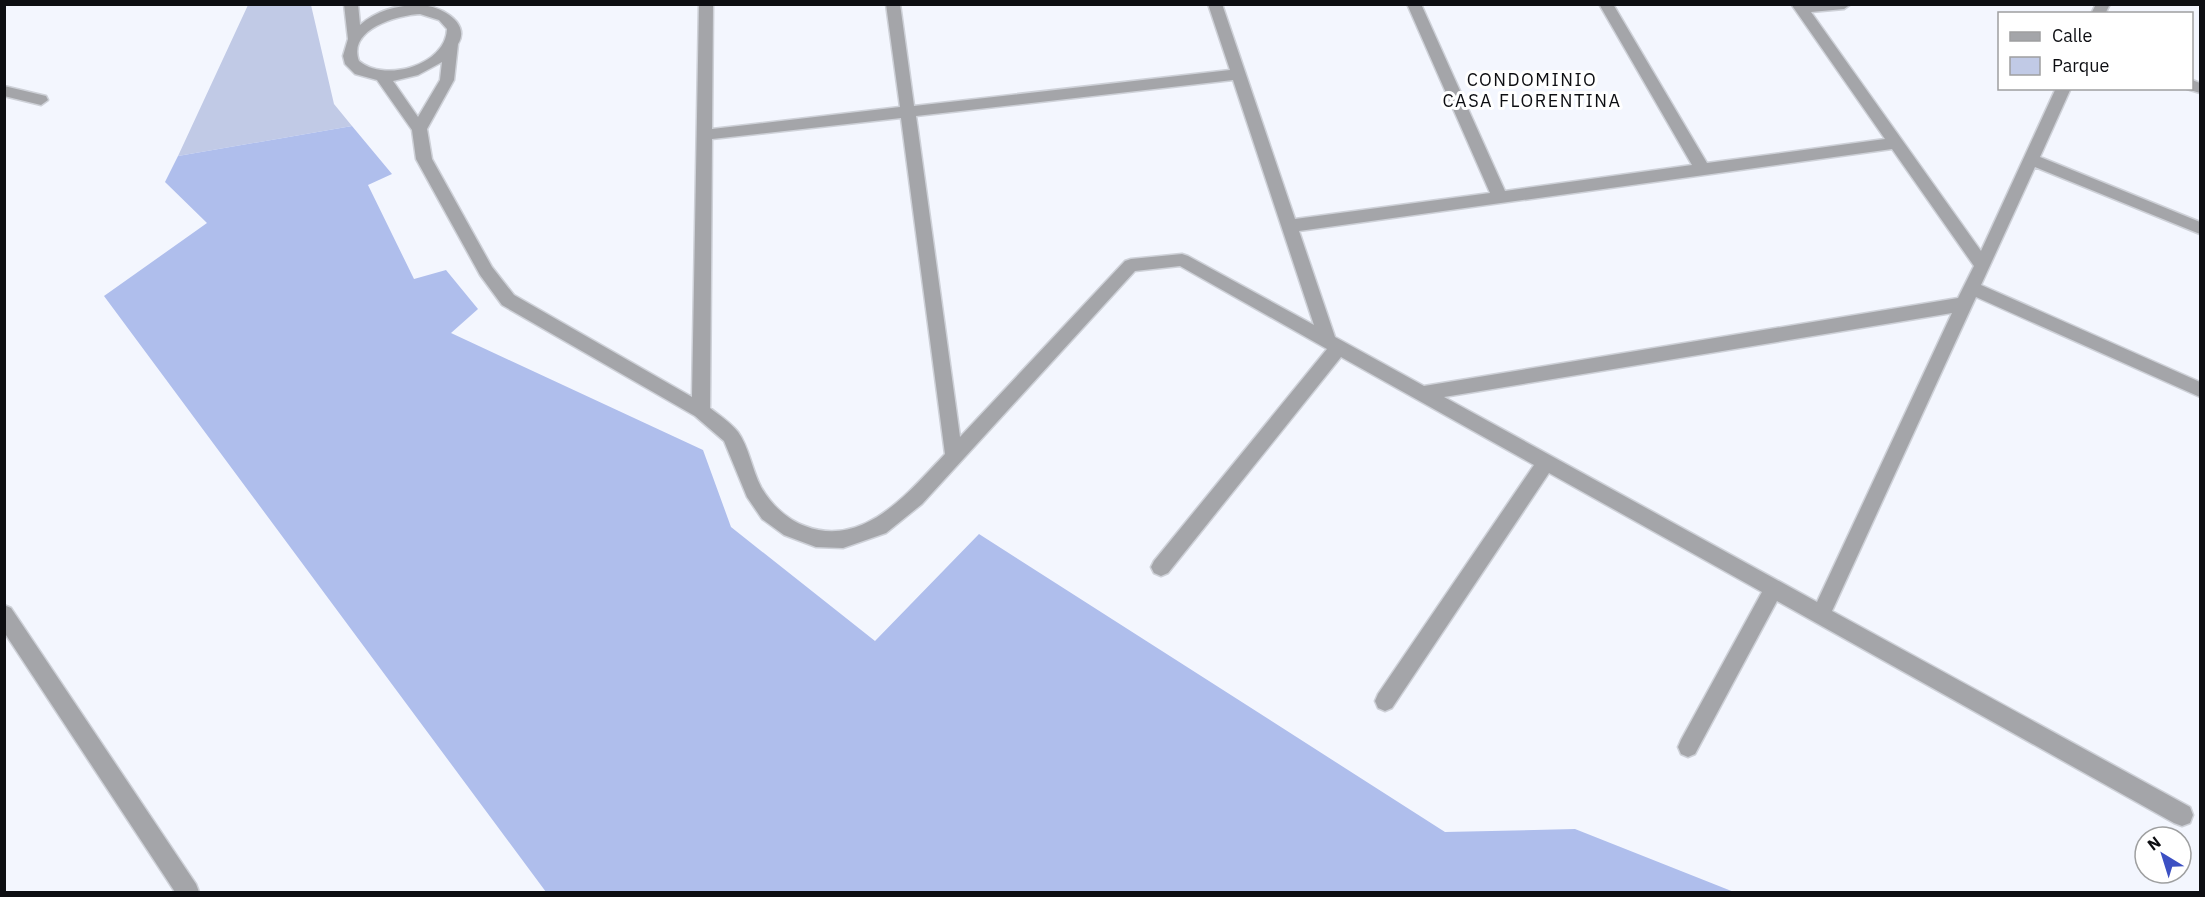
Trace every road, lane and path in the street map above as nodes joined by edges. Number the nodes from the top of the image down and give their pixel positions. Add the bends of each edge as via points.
1 (351, 4) edge
2 (404, 4) edge
3 (706, 4) edge
4 (892, 4) edge
5 (1215, 4) edge
6 (1413, 4) edge
7 (1606, 4) edge
8 (1844, 4) edge
9 (1800, 7) edge
10 (421, 9) junction
11 (354, 38) junction
12 (452, 45) junction
13 (1239, 74) junction
14 (382, 77) junction
15 (2063, 90) edge
16 (4, 91) edge
17 (41, 99) dead end
18 (907, 112) junction
19 (419, 129) junction
20 (704, 135) junction
21 (1896, 144) junction
22 (2031, 159) junction
23 (1703, 170) junction
24 (1500, 197) junction
25 (1290, 226) junction
26 (2200, 228) edge
27 (1982, 265) junction
28 (1968, 296) junction
29 (1333, 344) junction
30 (2200, 390) edge
31 (1422, 393) junction
32 (701, 411) junction
33 (954, 455) junction
34 (1546, 462) junction
35 (1161, 567) dead end
36 (1774, 588) junction
37 (4, 614) edge
38 (1821, 614) junction
39 (1385, 700) dead end
40 (1688, 747) dead end
41 (2182, 814) dead end
42 (188, 892) edge

1 - 11 street
2 - 10 street
3 - 20 street
4 - 18 street
5 - 13 street
6 - 24 street
7 - 23 street
8 - 9 street
9 - 21 street
10 - 11 street via 382,16
10 - 12 street via 438,12 451,20 455,32
11 - 14 street via 349,52 352,64 364,73
12 - 14 street via 441,58 424,68
12 - 19 street via 447,80
13 - 18 street
13 - 25 street
14 - 19 street
15 - 22 street
16 - 17 street
18 - 20 street
18 - 33 street
19 - 32 street via 424,159 486,271 508,300
20 - 32 street
21 - 23 street
21 - 27 street
22 - 26 street
22 - 27 street
23 - 24 street
24 - 25 street
25 - 29 street
27 - 28 street
28 - 30 street
28 - 31 street
28 - 38 street
29 - 31 street
29 - 33 street via 1182,260 1131,265
29 - 35 street
31 - 34 street
32 - 33 street via 731,436 754,491 769,513 791,529 816,538 843,540 879,527 915,498
34 - 36 street
34 - 39 street
36 - 38 street
36 - 40 street
37 - 42 street
38 - 41 street

